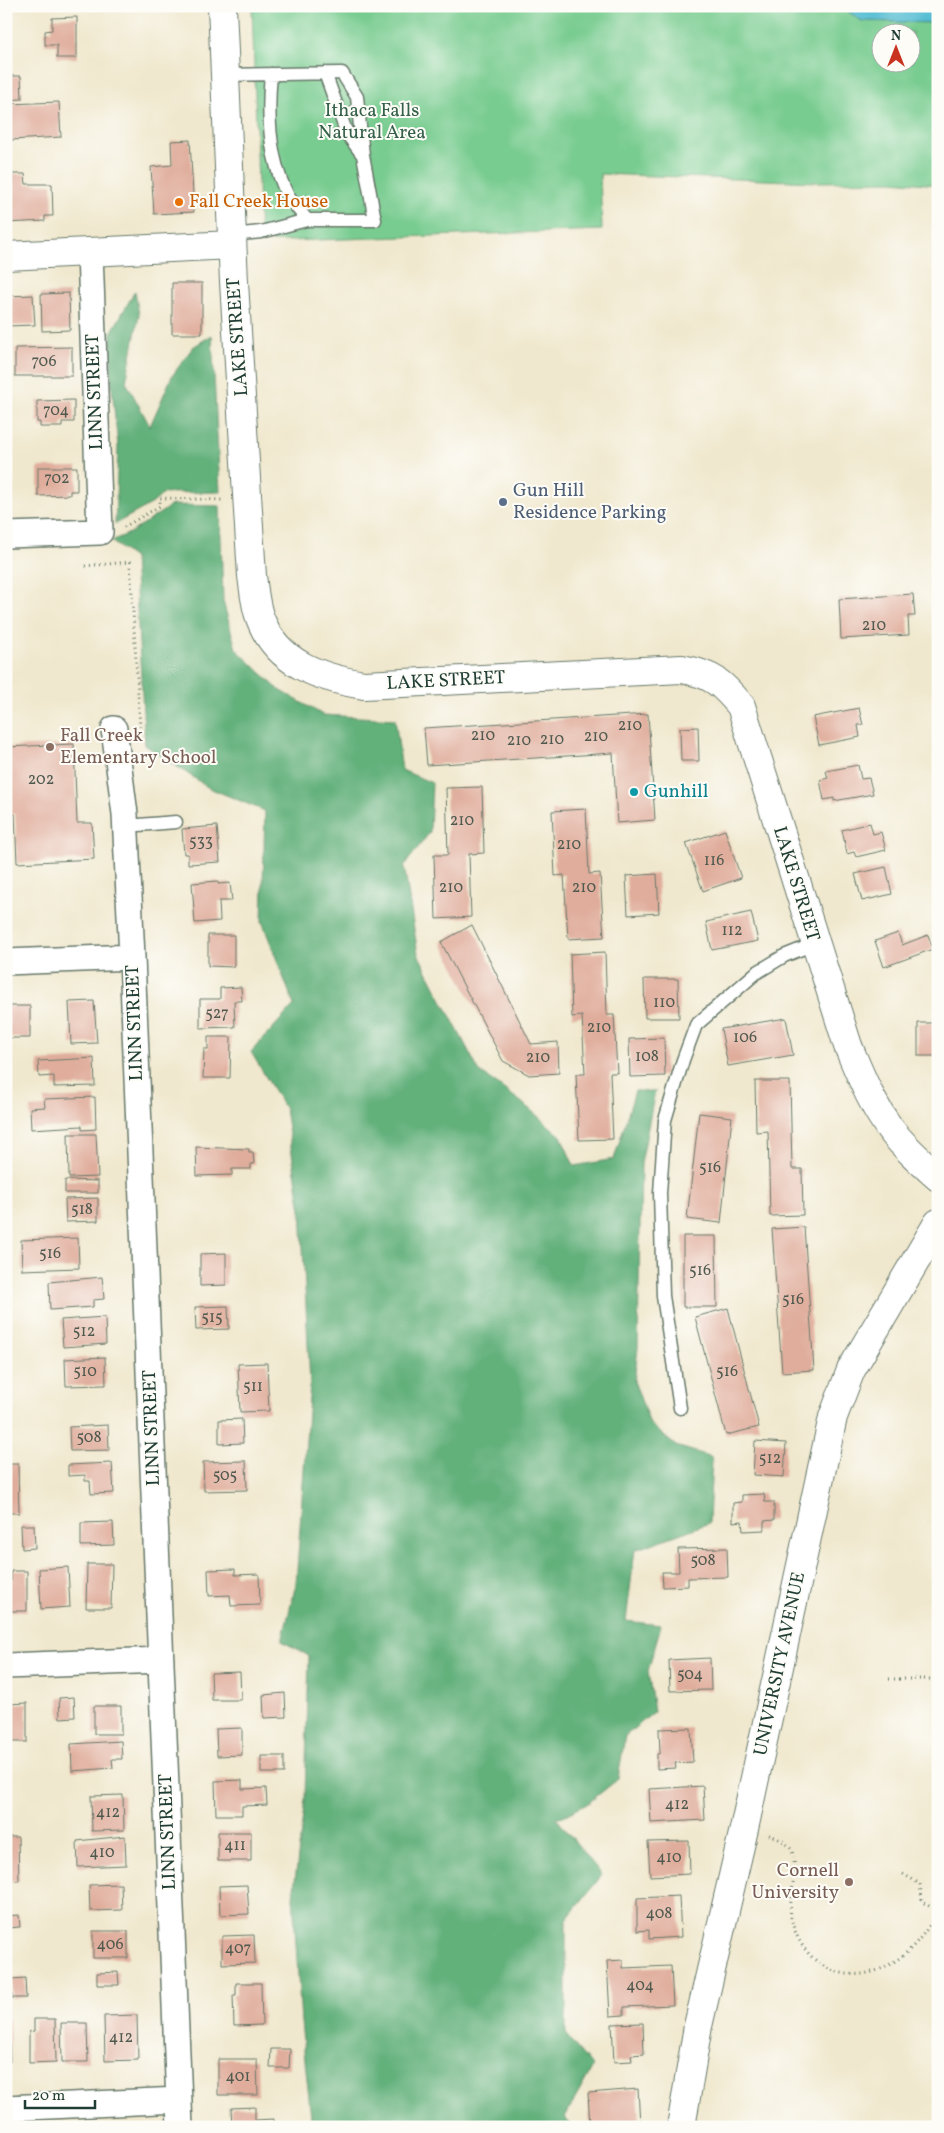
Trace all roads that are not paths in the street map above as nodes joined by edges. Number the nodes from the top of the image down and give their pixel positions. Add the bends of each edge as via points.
1 (222, 6) edge
2 (325, 73) junction
3 (270, 74) junction
4 (225, 75) junction
5 (364, 156) junction
6 (307, 220) junction
7 (232, 240) junction
8 (90, 252) junction
9 (6, 256) edge
10 (6, 536) edge
11 (114, 729) road end
12 (176, 822) dead end
13 (126, 826) junction
14 (814, 944) junction
15 (132, 957) junction
16 (6, 962) edge
17 (938, 1177) edge
18 (938, 1223) edge
19 (938, 1258) edge
20 (875, 1329) junction
21 (680, 1408) dead end
22 (161, 1660) junction
23 (6, 1666) edge
24 (179, 2100) junction
25 (6, 2108) edge
26 (180, 2127) edge
27 (681, 2127) edge

1 - 4 street, LAKE STREET
2 - 3 lane
2 - 5 lane via 348,134
2 - 5 lane via 342,73 357,97
3 - 4 lane
3 - 6 lane via 269,121 274,157 288,196
4 - 7 street, LAKE STREET
5 - 6 lane via 375,220
6 - 7 lane
7 - 8 street
7 - 14 street, LAKE STREET via 252,576 260,618 272,637 293,661 312,673 364,685 682,669 704,673 724,684 742,706
8 - 9 street
8 - 10 street, LINN STREET via 100,532
11 - 13 street, LINN STREET
12 - 13 lane
13 - 15 street, LINN STREET
14 - 17 street, LAKE STREET via 848,1046 868,1092 890,1129
14 - 21 lane via 784,956 756,973 696,1025 665,1120 660,1193 663,1296
15 - 16 street
15 - 22 street, LINN STREET
18 - 20 street, UNIVERSITY AVENUE
19 - 20 street
20 - 27 street, UNIVERSITY AVENUE via 851,1370 833,1417 698,2026
22 - 23 street
22 - 24 street, LINN STREET
24 - 25 street
24 - 26 street, LINN STREET

